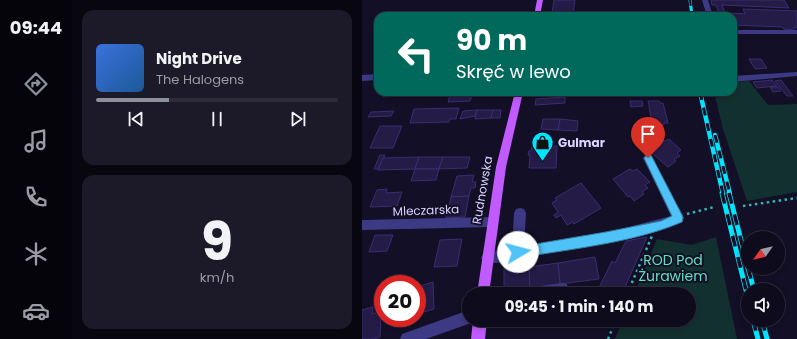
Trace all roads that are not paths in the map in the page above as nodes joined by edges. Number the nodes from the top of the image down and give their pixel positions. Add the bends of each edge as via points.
1 (540, 0) edge
2 (705, 0) edge
3 (538, 12) edge
4 (709, 12) edge
5 (737, 32) edge
6 (797, 32) edge
7 (797, 74) edge
8 (374, 77) edge
9 (362, 78) edge
10 (737, 79) edge
11 (518, 96) edge
12 (648, 158) dead end
13 (520, 213) dead end
14 (492, 222) junction
15 (362, 225) edge
16 (518, 252) junction
17 (487, 258) junction
18 (483, 287) edge
19 (462, 319) edge
20 (479, 327) edge
21 (407, 339) edge
22 (478, 339) edge

1 - 3 main road
2 - 4 street
5 - 6 street
7 - 10 street
8 - 9 street
11 - 14 main road, Rudnowska via 501,167
12 - 16 street via 678,218 657,226
13 - 16 street
14 - 15 street, Mleczarska
14 - 17 main road, Rudnowska
16 - 17 street
17 - 18 main road, Rudnowska
19 - 21 street
20 - 22 main road

